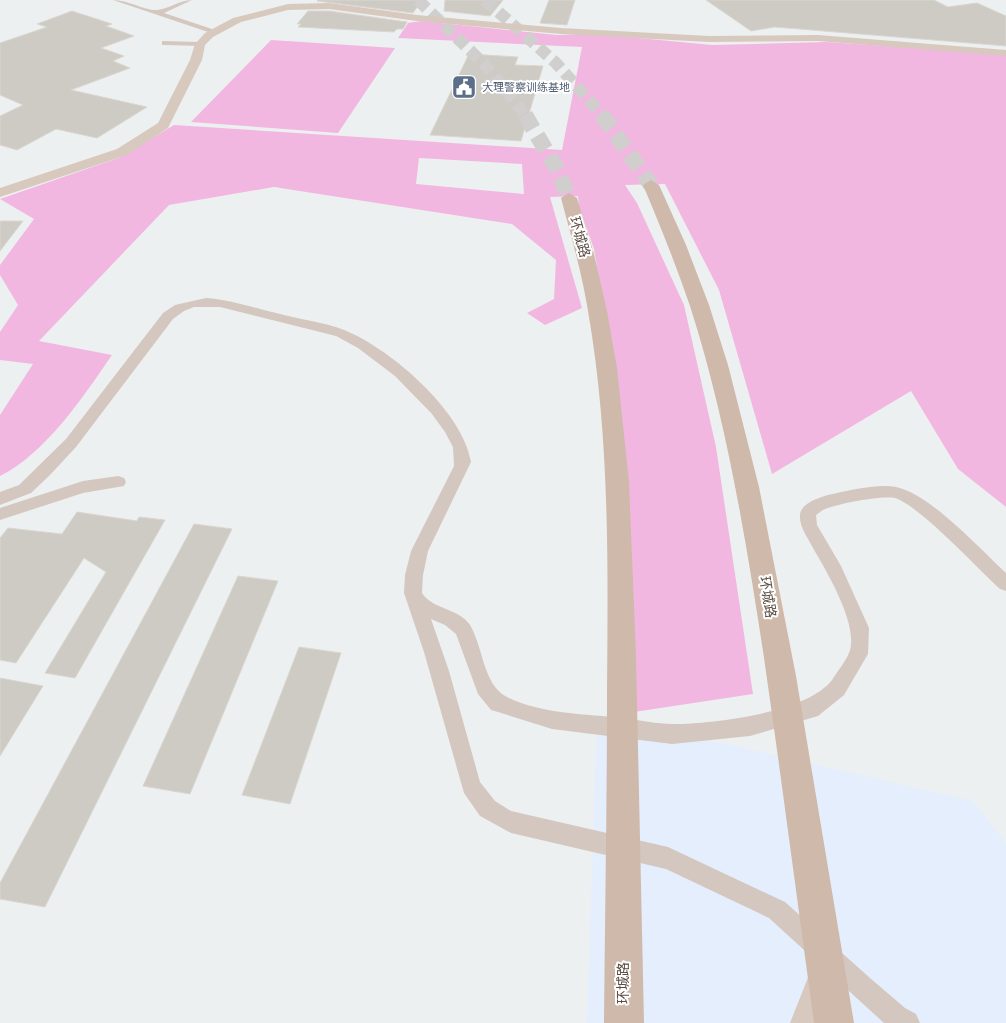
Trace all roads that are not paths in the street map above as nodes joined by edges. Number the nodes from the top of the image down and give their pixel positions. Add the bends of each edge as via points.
1 (117, 0) edge
2 (188, 0) edge
3 (156, 13) junction
4 (214, 31) junction
5 (165, 43) dead end
6 (200, 44) junction
7 (1006, 53) edge
8 (651, 185) tunnel mouth
9 (0, 193) edge
10 (569, 198) tunnel mouth
11 (118, 482) dead end
12 (0, 499) edge
13 (0, 514) edge
14 (1006, 584) edge
15 (414, 597) junction
16 (831, 959) junction
17 (624, 1023) edge
18 (808, 1023) edge
19 (834, 1023) edge
20 (907, 1023) edge

1 - 3 street
2 - 3 street
3 - 4 street
4 - 6 street
4 - 7 street via 237,20 273,10 329,6 417,18 561,31 709,39 818,38
5 - 6 street
6 - 9 street via 196,60 164,125 122,152
8 - 19 main road, 环城路 via 686,266 725,386 756,526
10 - 17 main road, 环城路 via 589,269 610,385 619,494
11 - 13 street via 83,488
12 - 15 street via 25,489 71,443 172,312 200,303 249,309 348,336 376,354 434,406 458,441 463,462 425,537 416,566
14 - 15 street via 924,510 900,494 880,492 824,502 808,513 809,525 840,580 860,628 859,654 838,689 811,709 750,726 672,734 552,719 506,707 485,688 462,628 431,611
15 - 16 street via 428,632 471,786 487,810 511,822 668,858 776,910
16 - 18 street
16 - 20 street

